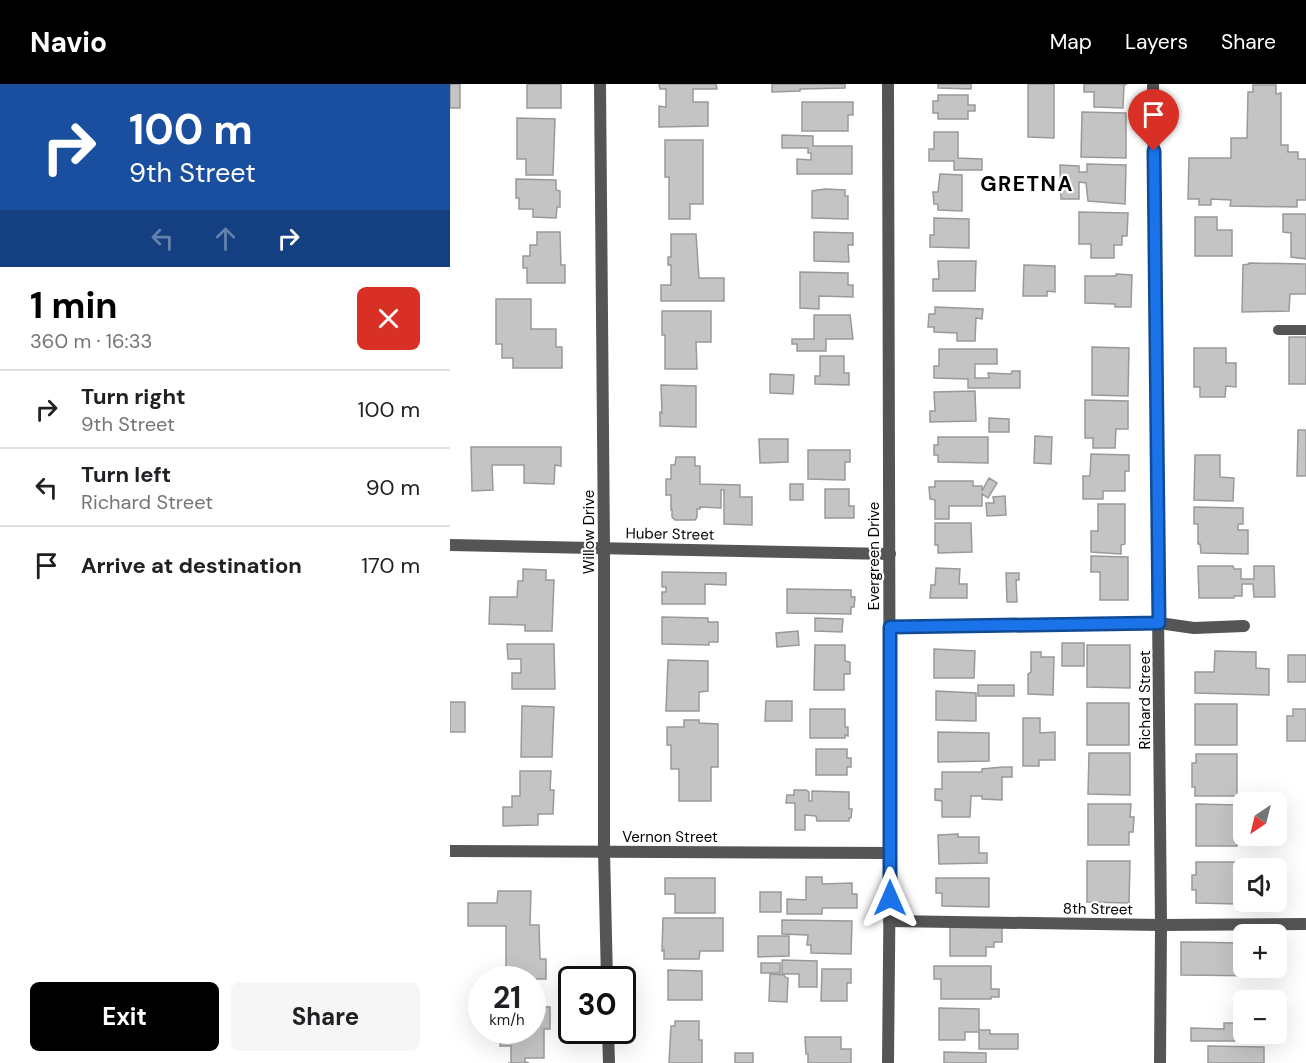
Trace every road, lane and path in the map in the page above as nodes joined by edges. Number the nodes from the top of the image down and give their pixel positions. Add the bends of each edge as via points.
1 (600, 84) edge
2 (888, 84) edge
3 (1153, 84) edge
4 (1278, 330) dead end
5 (1306, 330) edge
6 (450, 545) edge
7 (604, 547) junction
8 (890, 554) junction
9 (1159, 623) junction
10 (1245, 626) dead end
11 (890, 627) junction
12 (450, 851) edge
13 (604, 851) junction
14 (890, 853) junction
15 (890, 921) junction
16 (1306, 924) edge
17 (1161, 925) junction
18 (607, 966) edge
19 (608, 1044) edge
20 (609, 1063) edge
21 (888, 1063) edge
22 (1160, 1063) edge

1 - 7 street, Willow Drive
2 - 8 street, Evergreen Drive
3 - 9 street, Richard Street
4 - 5 lane
6 - 7 street, Huber Street
7 - 8 street, Huber Street
7 - 13 street, Willow Drive
8 - 11 street, Evergreen Drive
9 - 10 street via 1194,628
9 - 11 street
9 - 17 street, Richard Street
11 - 14 street, Evergreen Drive
12 - 13 street, Vernon Street
13 - 14 street, Vernon Street
13 - 18 street, Willow Drive
14 - 15 street, Evergreen Drive
15 - 17 street, 8th Street
15 - 21 street, Evergreen Drive
16 - 17 street, 8th Street
17 - 22 street, Richard Street
19 - 20 street

